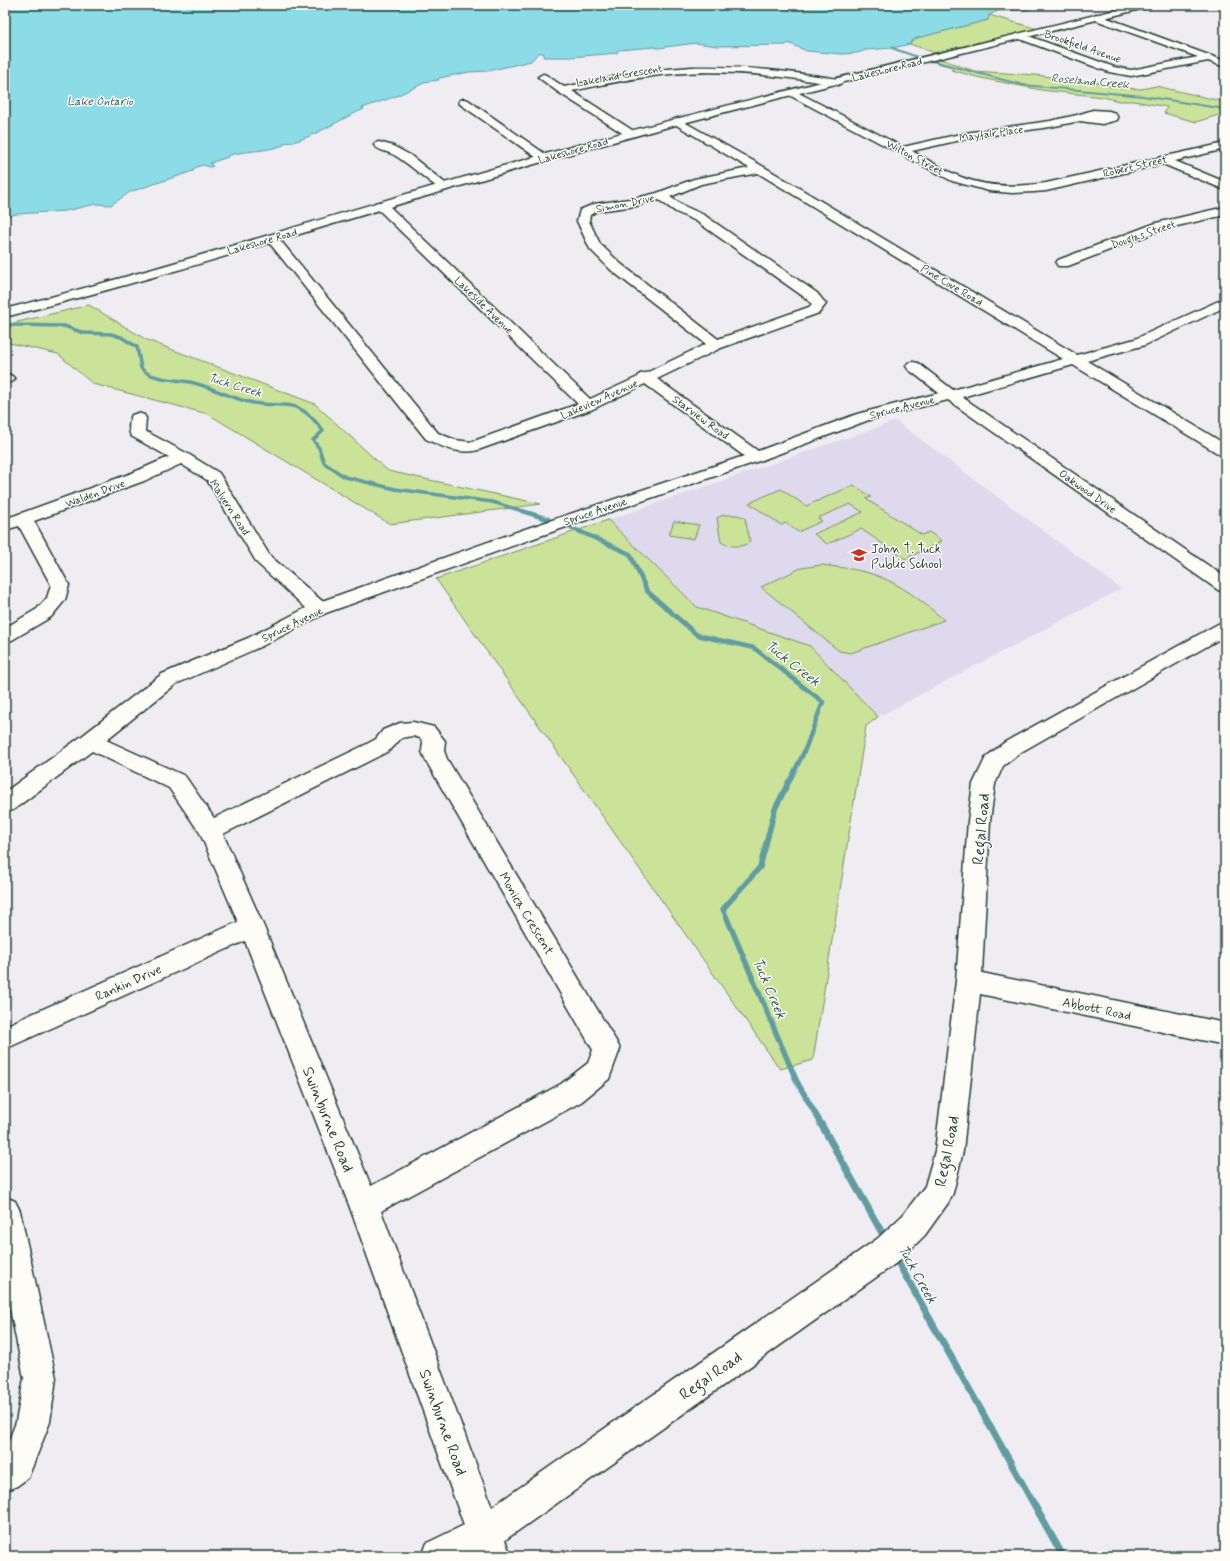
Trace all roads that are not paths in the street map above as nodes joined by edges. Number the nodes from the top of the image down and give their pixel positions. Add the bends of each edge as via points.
1 (1146, 5) edge
2 (1096, 17) junction
3 (1020, 36) junction
4 (1209, 58) junction
5 (1225, 64) edge
6 (542, 77) dead end
7 (838, 82) junction
8 (562, 90) junction
9 (793, 93) junction
10 (464, 102) dead end
11 (1080, 118) dead end
12 (677, 121) junction
13 (631, 134) junction
14 (379, 145) dead end
15 (1225, 146) edge
16 (903, 150) junction
17 (544, 158) junction
18 (1164, 160) junction
19 (760, 169) junction
20 (1225, 186) edge
21 (444, 187) junction
22 (1046, 187) joint
23 (661, 196) junction
24 (379, 206) junction
25 (1225, 211) edge
26 (270, 239) junction
27 (1062, 263) dead end
28 (1225, 302) edge
29 (5, 313) edge
30 (716, 345) junction
31 (1077, 361) junction
32 (913, 366) dead end
33 (645, 377) junction
34 (951, 395) junction
35 (588, 406) junction
36 (138, 418) dead end
37 (1225, 451) edge
38 (182, 456) junction
39 (756, 458) junction
40 (24, 519) junction
41 (5, 524) edge
42 (1225, 586) edge
43 (319, 610) junction
44 (1225, 628) edge
45 (5, 636) edge
46 (90, 741) junction
47 (5, 804) edge
48 (210, 830) junction
49 (252, 927) junction
50 (969, 981) junction
51 (1225, 1034) edge
52 (5, 1038) edge
53 (364, 1205) junction
54 (5, 1211) edge
55 (5, 1474) edge
56 (489, 1545) edge
57 (440, 1556) edge

1 - 2 street, Lakeshore Road
2 - 3 street, Lakeshore Road
2 - 4 street
3 - 4 street, Brookfield Avenue via 1122,72 1131,73
3 - 7 street, Lakeshore Road
4 - 5 street
6 - 8 street
7 - 8 street, Lakeland Crescent via 792,73 723,65 572,96
7 - 9 street, Lakeshore Road
8 - 13 street
9 - 12 street, Lakeshore Road
9 - 16 street, Wilton Street
10 - 17 street
11 - 16 street, Mayfair Place via 965,136
12 - 13 street, Lakeshore Road
12 - 19 street, Pine Cove Road
13 - 17 street, Lakeshore Road
14 - 21 street via 402,153
15 - 18 street, Robert Street
16 - 22 street, Wilton Street via 970,185 999,190
17 - 21 street, Lakeshore Road
18 - 20 street
18 - 22 street, Robert Street
19 - 23 street, Simon Drive via 698,181
19 - 31 street, Pine Cove Road
21 - 24 street, Lakeshore Road
23 - 30 street, Simon Drive via 594,208 584,214 583,221 594,246 616,267
23 - 30 street, Lakeview Avenue via 700,218 812,296 819,304 814,310
24 - 26 street, Lakeshore Road
24 - 35 street, Lakeside Avenue
25 - 27 street, Douglas Street via 1160,226
26 - 29 street, Lakeshore Road via 102,288
26 - 35 street, Lakeview Avenue via 276,243 432,436 452,445 472,447
28 - 31 street, Spruce Avenue via 1140,342
30 - 33 street, Lakeview Avenue
31 - 34 street, Spruce Avenue
31 - 37 street, Pine Cove Road
32 - 34 street, Oakwood Drive
33 - 35 street, Lakeview Avenue
33 - 39 street, Starview Road
34 - 39 street, Spruce Avenue via 863,417
34 - 42 street, Oakwood Drive
36 - 38 street, Malvern Road via 137,433
38 - 40 street, Walden Drive via 138,478
38 - 43 street, Malvern Road via 213,477 263,559
39 - 43 street, Spruce Avenue via 531,533
40 - 41 street, Walden Drive
40 - 45 street via 60,585 56,600 44,613
43 - 46 street, Spruce Avenue via 255,642 169,679
44 - 50 street, Regal Road via 1013,747 994,762 984,784 979,821
46 - 47 street, Spruce Avenue
46 - 48 street, Swinburne Road via 176,782
48 - 49 street, Swinburne Road
48 - 53 street, Monica Crescent via 375,749 384,744 390,735 400,730 426,732 434,741 433,751 436,759 606,1048 599,1071 571,1093
49 - 52 street, Rankin Drive
49 - 53 street, Swinburne Road
50 - 51 street, Abbott Road
50 - 56 street, Regal Road via 949,1151 938,1194 914,1225 871,1262
53 - 56 street, Swinburne Road
54 - 55 street via 40,1378 33,1422 16,1466
56 - 57 street, Regal Road

